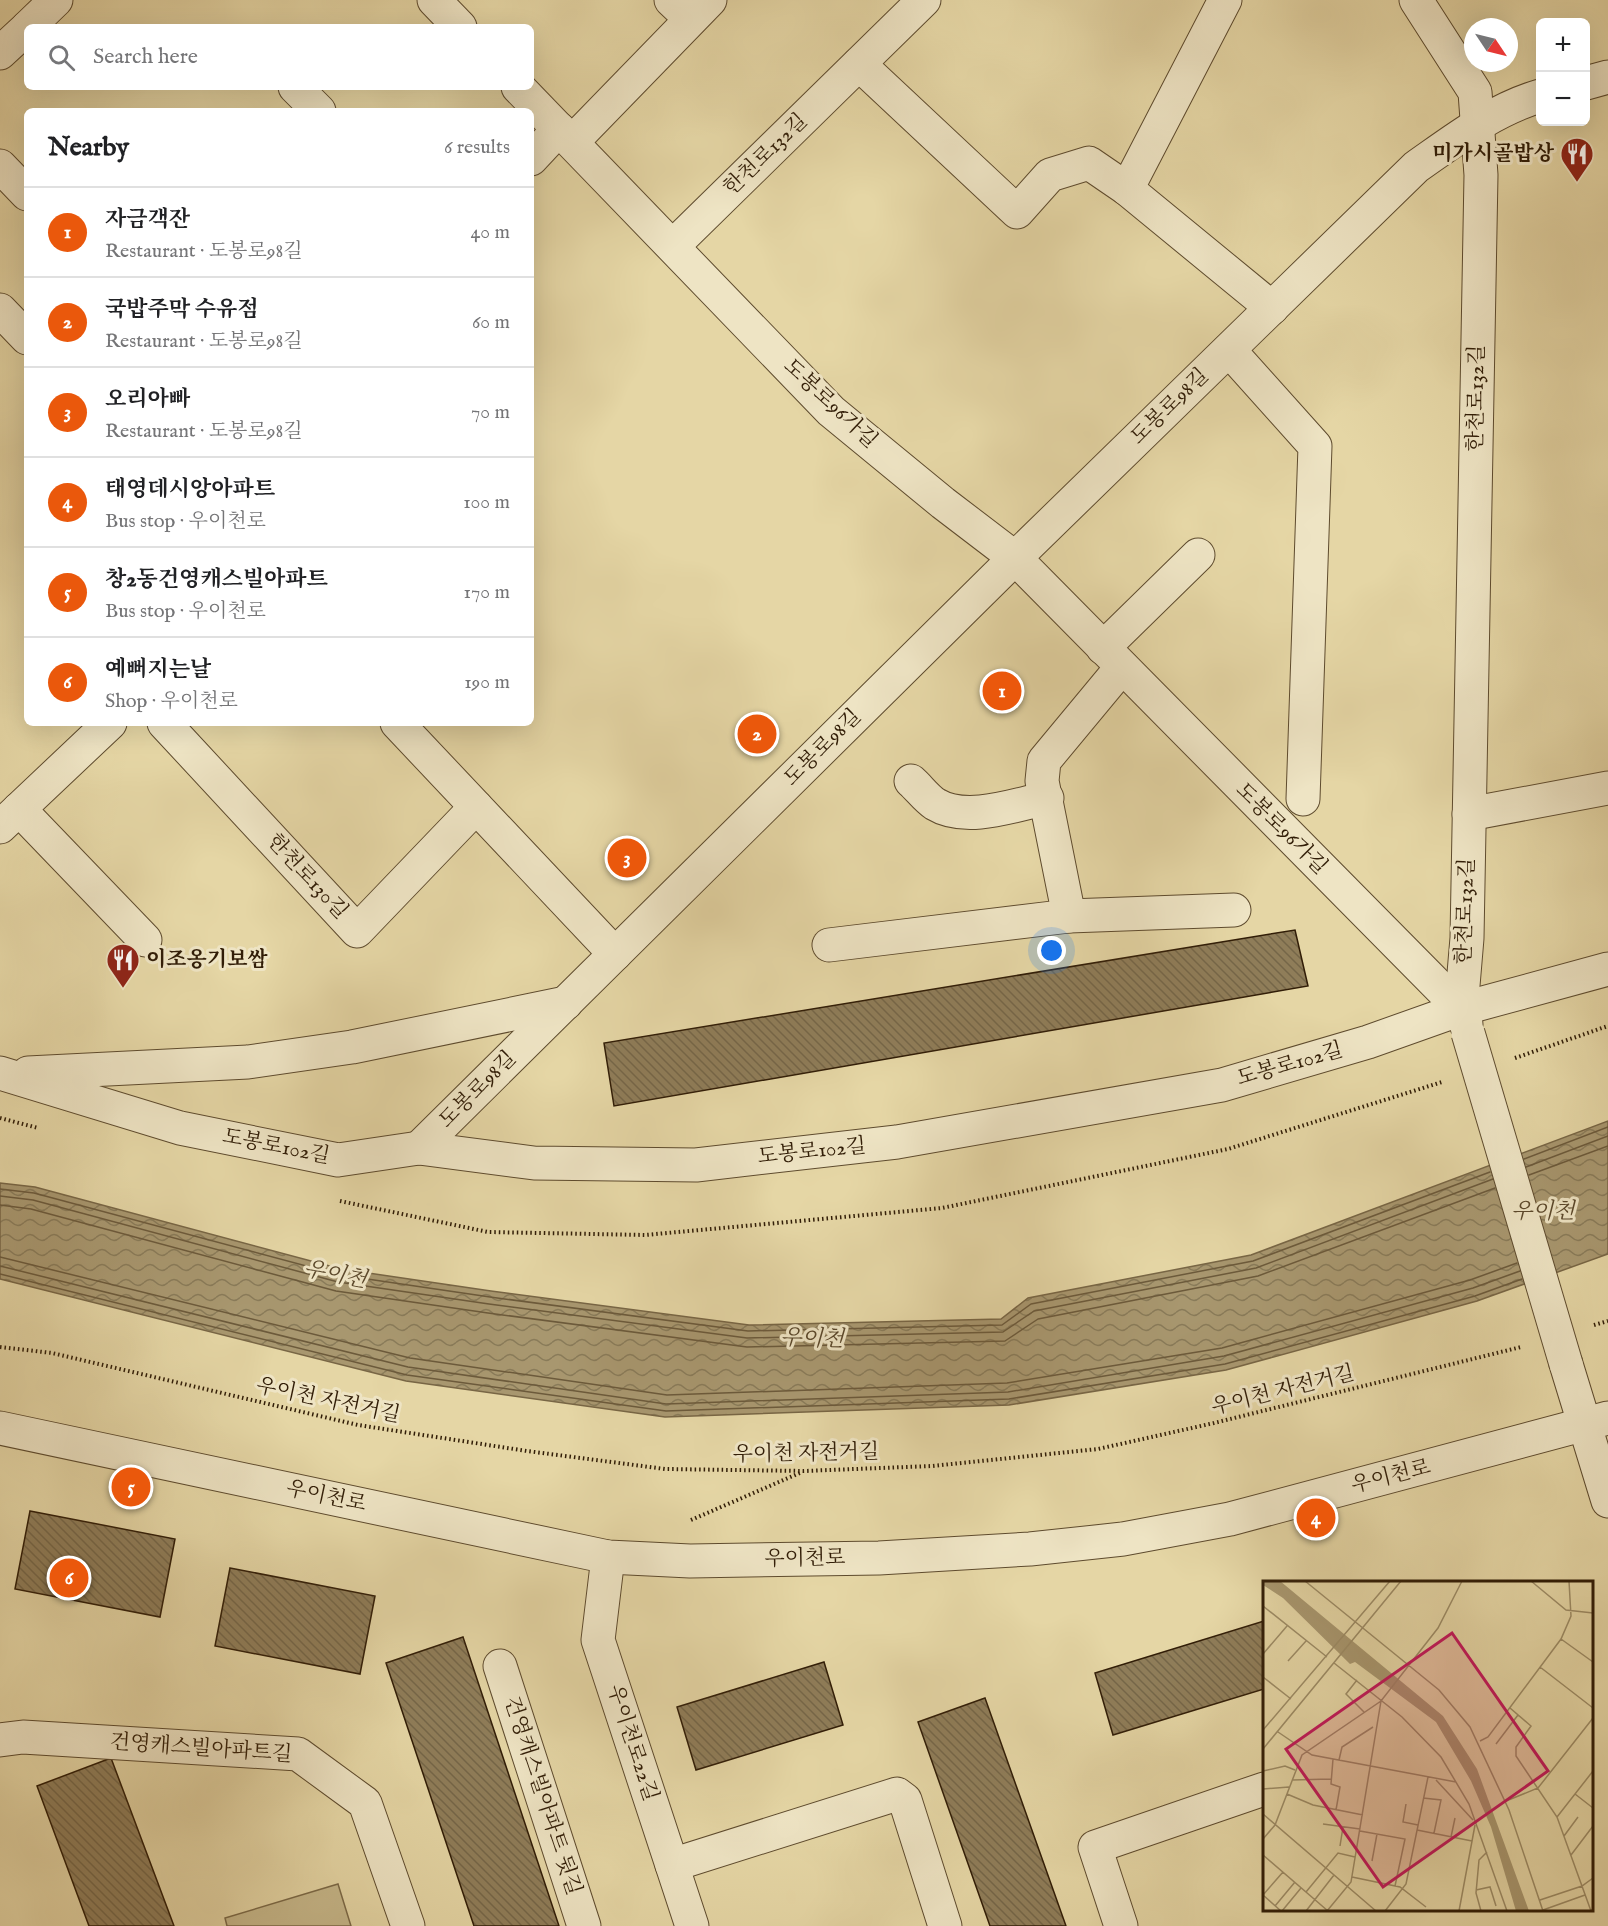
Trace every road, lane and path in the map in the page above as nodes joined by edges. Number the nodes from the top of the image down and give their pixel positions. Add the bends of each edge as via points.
1 (56, 0) edge
2 (434, 0) edge
3 (924, 0) edge
4 (1226, 0) edge
5 (1416, 0) edge
6 (690, 6) edge
7 (30, 24) edge
8 (457, 24) edge
9 (24, 30) edge
10 (0, 53) edge
11 (859, 64) junction
12 (1608, 77) edge
13 (1590, 82) edge
14 (298, 90) edge
15 (521, 90) edge
16 (1536, 97) edge
17 (316, 108) edge
18 (1478, 124) junction
19 (566, 135) junction
20 (534, 157) edge
21 (0, 166) edge
22 (1127, 189) junction
23 (24, 191) edge
24 (673, 246) junction
25 (1272, 308) junction
26 (0, 310) edge
27 (24, 335) edge
28 (1229, 350) junction
29 (1198, 555) dead end
30 (1015, 558) junction
31 (1112, 657) junction
32 (107, 726) edge
33 (168, 726) edge
34 (400, 726) edge
35 (911, 781) dead end
36 (1608, 788) edge
37 (1047, 798) junction
38 (1303, 798) dead end
39 (476, 807) junction
40 (1469, 814) junction
41 (9, 818) edge
42 (1234, 910) dead end
43 (1069, 916) junction
44 (145, 940) dead end
45 (829, 945) dead end
46 (615, 954) junction
47 (1608, 969) edge
48 (566, 1003) junction
49 (1465, 1021) junction
50 (3, 1072) edge
51 (419, 1148) junction
52 (1608, 1320) edge
53 (1586, 1327) dead end
54 (1532, 1344) dead end
55 (0, 1347) edge
56 (1596, 1421) edge
57 (0, 1428) edge
58 (804, 1471) junction
59 (1608, 1501) edge
60 (684, 1523) dead end
61 (608, 1557) junction
62 (500, 1666) dead end
63 (0, 1740) edge
64 (1263, 1789) edge
65 (672, 1865) junction
66 (408, 1926) edge
67 (584, 1926) edge
68 (692, 1926) edge
69 (945, 1926) edge
70 (1121, 1926) edge

1 - 7 street
2 - 8 street
3 - 11 street, 한천로132길
4 - 22 street
5 - 18 street, 한천로132길 via 1475,92
6 - 19 street
9 - 10 street
11 - 22 street via 1017,212 1050,175 1089,163
11 - 24 street, 한천로132길
12 - 13 street
14 - 17 street
15 - 19 street, 도봉로96가길
16 - 18 street, 도봉로98길 via 1511,105
18 - 25 street, 도봉로98길 via 1416,167
18 - 40 street, 한천로132길 via 1481,175
19 - 20 street
19 - 24 street, 도봉로96가길
21 - 23 street
22 - 25 street
24 - 30 street, 도봉로96가길 via 831,411
25 - 28 street, 도봉로98길
26 - 27 street
28 - 30 street, 도봉로98길
28 - 38 street via 1315,446
29 - 31 street
30 - 31 street, 도봉로96가길
30 - 46 street, 도봉로98길
31 - 37 street via 1044,761 1042,781
31 - 49 street, 도봉로96가길
32 - 41 street
33 - 39 street, 한천로130길 via 357,931
34 - 39 street
35 - 37 street via 936,804 956,811 992,810
36 - 40 street
37 - 43 street
39 - 46 street
40 - 49 street, 한천로132길
41 - 44 street
42 - 43 street
43 - 45 street
46 - 48 street, 도봉로98길
47 - 49 street, 도봉로102길
48 - 50 street, 도봉로102길 via 352,1047 248,1062
48 - 51 street, 도봉로98길
49 - 51 street, 도봉로102길 via 1368,1042 1222,1085 897,1142 696,1165 534,1163
49 - 56 street, bridge via 1566,1364
50 - 51 street, 도봉로102길 via 180,1128 338,1160
52 - 53 path
54 - 58 path, 우이천 자전거길 via 1098,1449 932,1466
55 - 58 path, 우이천 자전거길 via 52,1353 358,1425 515,1450 665,1469
56 - 59 street
56 - 61 street, 우이천로 via 1230,1519 1123,1539 879,1558 690,1561
57 - 61 street, 우이천로
58 - 60 path
61 - 65 street, 우이천로22길 via 598,1640
62 - 67 street, 건영캐스빌아파트 뒷길
63 - 66 street, 건영캐스빌아파트길 via 23,1737 298,1754 366,1803
64 - 70 street via 1095,1847
65 - 68 street, 우이천로22길
65 - 69 street via 897,1794 905,1800

